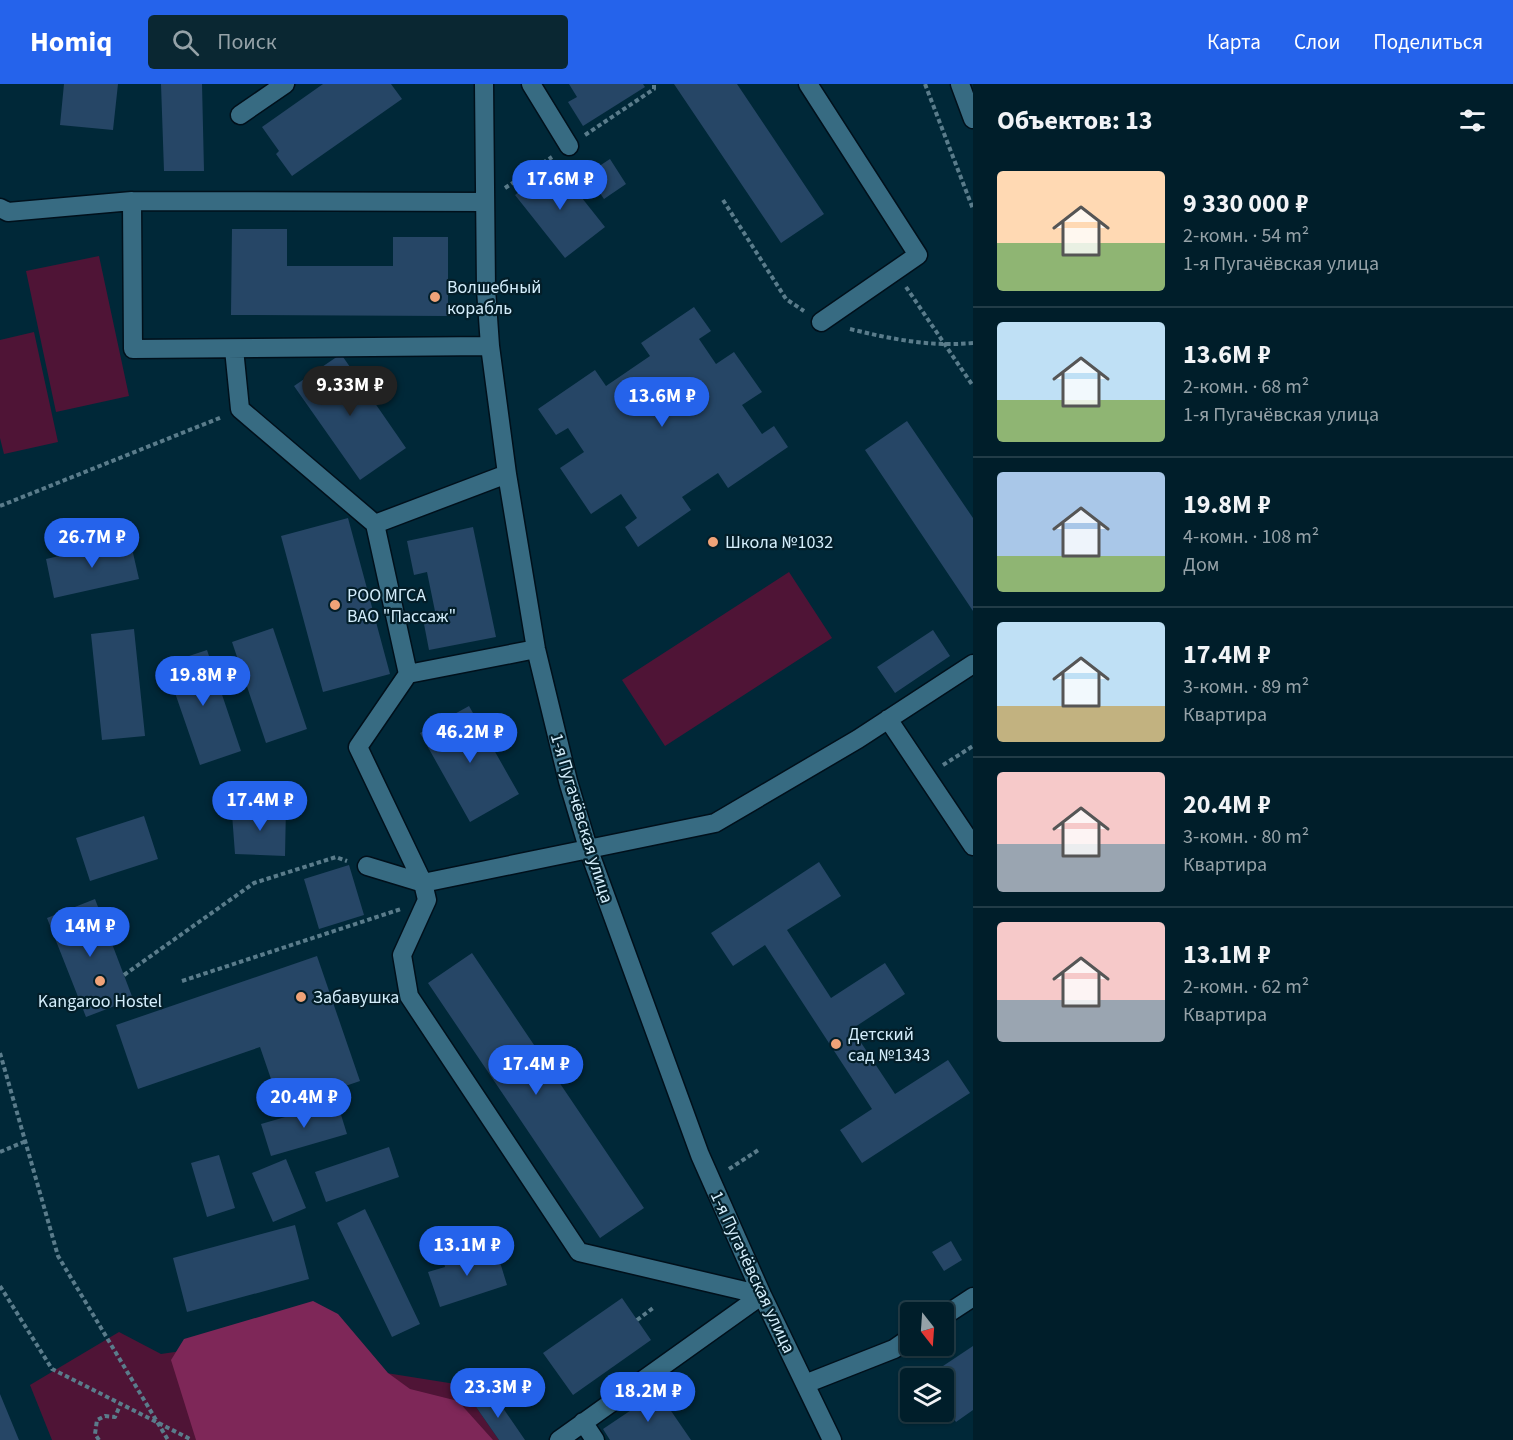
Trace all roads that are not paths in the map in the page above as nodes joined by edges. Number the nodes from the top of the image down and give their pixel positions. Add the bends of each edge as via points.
1 (285, 84) edge
2 (484, 84) edge
3 (531, 84) edge
4 (808, 84) edge
5 (960, 84) edge
6 (240, 115) dead end
7 (973, 119) edge
8 (569, 146) dead end
9 (132, 201) junction
10 (485, 202) junction
11 (0, 208) edge
12 (820, 322) dead end
13 (490, 346) junction
14 (234, 348) junction
15 (507, 474) junction
16 (375, 524) junction
17 (536, 649) junction
18 (973, 664) edge
19 (408, 674) junction
20 (888, 719) junction
21 (973, 846) edge
22 (588, 848) junction
23 (367, 866) road end
24 (423, 883) junction
25 (762, 1295) junction
26 (973, 1297) edge
27 (954, 1310) edge
28 (900, 1346) edge
29 (804, 1384) junction
30 (583, 1422) junction
31 (559, 1440) edge
32 (595, 1440) edge
33 (832, 1440) edge

1 - 6 street
2 - 10 street, 1-я Пугачёвская улица
3 - 8 street
4 - 12 street via 918,255
5 - 7 street
9 - 10 street
9 - 11 street via 8,212
9 - 14 street via 133,349
10 - 13 street, 1-я Пугачёвская улица
13 - 14 street
13 - 15 street, 1-я Пугачёвская улица
14 - 16 street via 240,409
15 - 16 street
15 - 17 street, 1-я Пугачёвская улица
16 - 19 street
17 - 19 street
17 - 22 street, 1-я Пугачёвская улица
18 - 20 street
19 - 24 street via 358,747
20 - 21 street
20 - 22 street via 715,823
22 - 24 street
22 - 25 street, 1-я Пугачёвская улица via 710,1180
23 - 24 street
24 - 25 street via 427,900 402,955 409,996 579,1252
25 - 29 street, 1-я Пугачёвская улица
25 - 30 street
26 - 27 street
28 - 29 street
29 - 33 street, 1-я Пугачёвская улица
30 - 31 street
30 - 32 street

